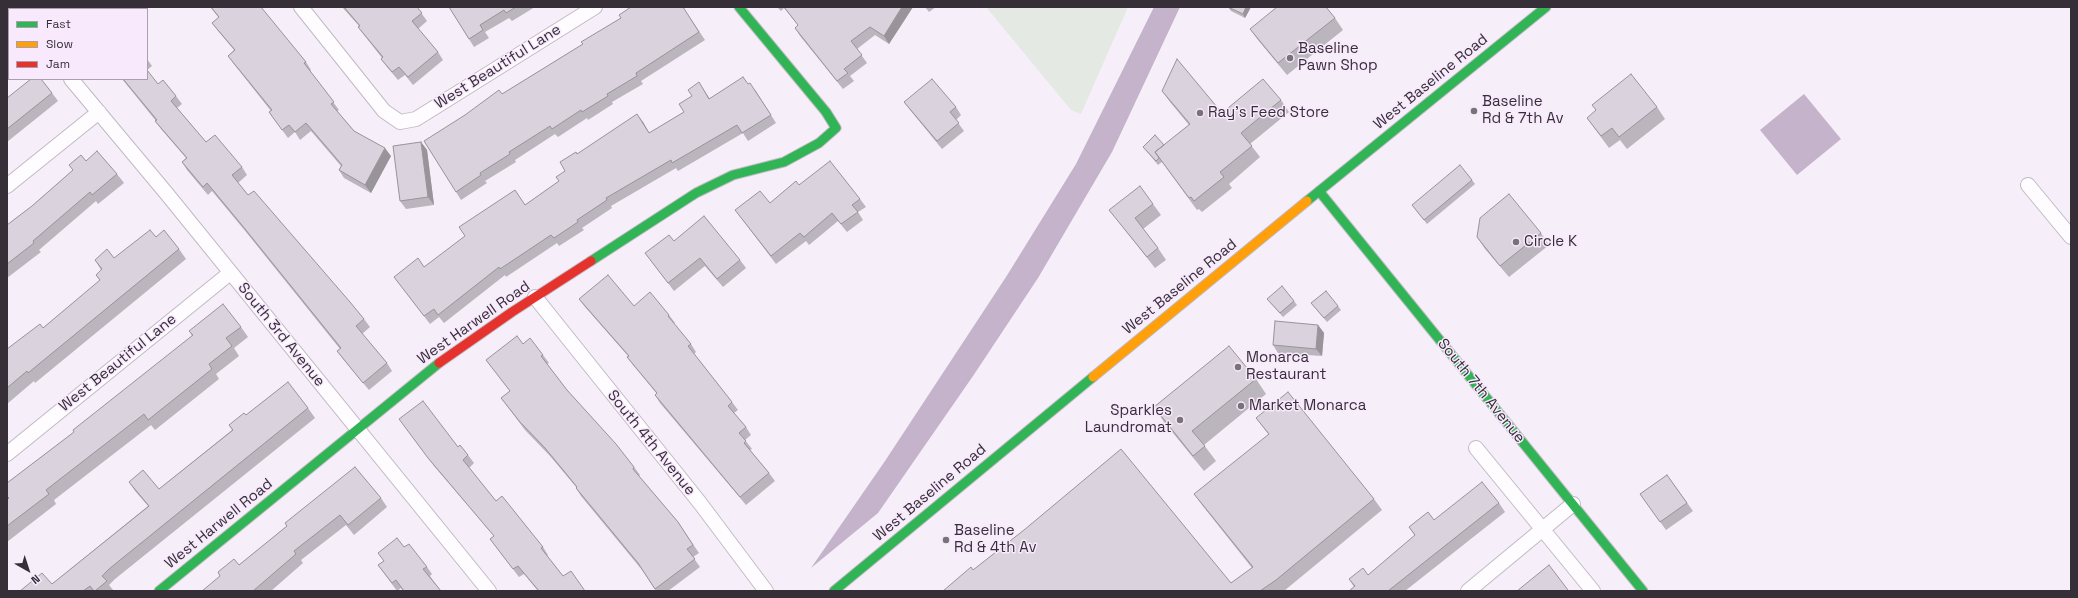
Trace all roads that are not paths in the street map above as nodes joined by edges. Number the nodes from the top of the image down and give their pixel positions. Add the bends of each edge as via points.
1 (301, 7) edge
2 (595, 7) edge
3 (739, 7) edge
4 (1546, 7) edge
5 (72, 80) edge
6 (98, 112) junction
7 (2028, 185) dead end
8 (7, 186) edge
9 (1319, 191) junction
10 (2071, 237) edge
11 (230, 273) junction
12 (535, 296) junction
13 (358, 429) junction
14 (1476, 448) dead end
15 (7, 454) edge
16 (1573, 504) junction
17 (1543, 529) junction
18 (159, 591) edge
19 (489, 591) edge
20 (766, 591) edge
21 (834, 591) edge
22 (1468, 591) edge
23 (1593, 591) edge
24 (1642, 591) edge

1 - 2 street, West Beautiful Lane via 384,111 400,122 416,119
3 - 12 main road, West Harwell Road via 826,112 836,128 819,143 784,162 733,175 696,193
4 - 9 main road, West Baseline Road
5 - 6 street, South 3rd Avenue
6 - 8 street
6 - 11 street, South 3rd Avenue
7 - 10 street
9 - 16 main road, South 7th Avenue
9 - 21 main road, West Baseline Road
11 - 13 street, South 3rd Avenue
11 - 15 street, West Beautiful Lane
12 - 13 main road, West Harwell Road via 441,361
12 - 20 street, South 4th Avenue via 700,503
13 - 18 main road, West Harwell Road
13 - 19 street, South 3rd Avenue
14 - 17 street
16 - 17 street
16 - 24 main road, South 7th Avenue
17 - 22 street
17 - 23 street

